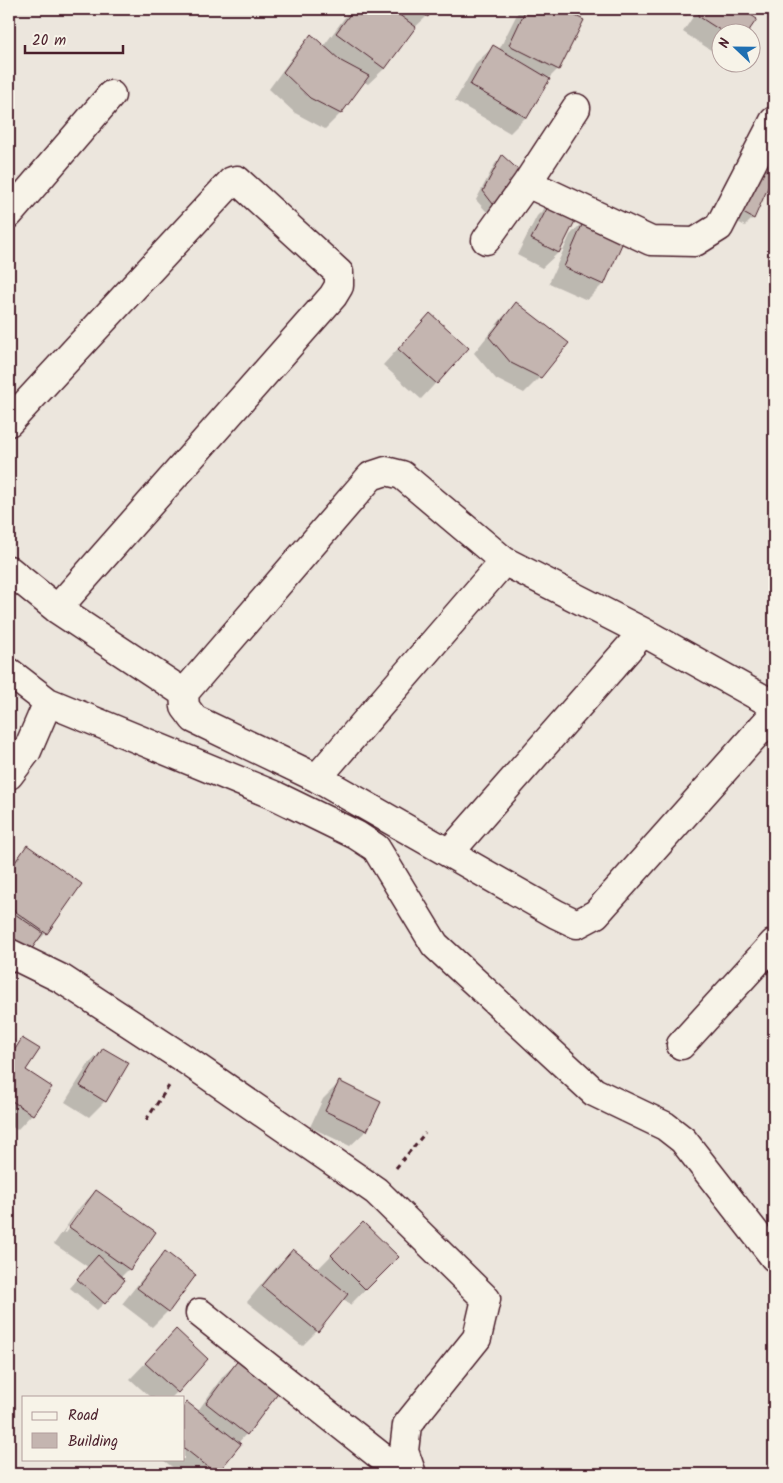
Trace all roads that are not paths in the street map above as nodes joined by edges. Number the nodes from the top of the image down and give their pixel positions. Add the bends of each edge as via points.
1 (111, 95) dead end
2 (576, 108) dead end
3 (772, 130) edge
4 (527, 183) junction
5 (9, 214) edge
6 (486, 240) dead end
7 (9, 422) edge
8 (504, 561) junction
9 (9, 570) edge
10 (58, 609) junction
11 (643, 632) junction
12 (9, 672) edge
13 (184, 692) junction
14 (48, 702) junction
15 (774, 705) edge
16 (774, 714) edge
17 (9, 775) edge
18 (317, 778) junction
19 (448, 853) junction
20 (774, 943) edge
21 (9, 953) edge
22 (681, 1045) dead end
23 (774, 1257) edge
24 (200, 1313) dead end
25 (403, 1474) edge
26 (412, 1474) edge

1 - 5 street
2 - 4 street
3 - 4 street via 720,227 695,242 651,241
4 - 6 street
7 - 10 street via 232,182 237,180 339,273 339,286 333,296
8 - 11 street
8 - 13 street via 402,475 386,472 371,476
8 - 18 street
9 - 10 street
10 - 13 street
11 - 15 street
11 - 19 street
12 - 14 street
13 - 18 street via 185,707 194,719
14 - 17 street via 27,751
14 - 23 street via 276,796 376,848 435,945 594,1092 665,1126 683,1140
16 - 19 street via 596,914 577,924
18 - 19 street
20 - 22 street
21 - 26 street via 62,979 376,1191 486,1299 477,1338 407,1425 404,1451
24 - 25 street

